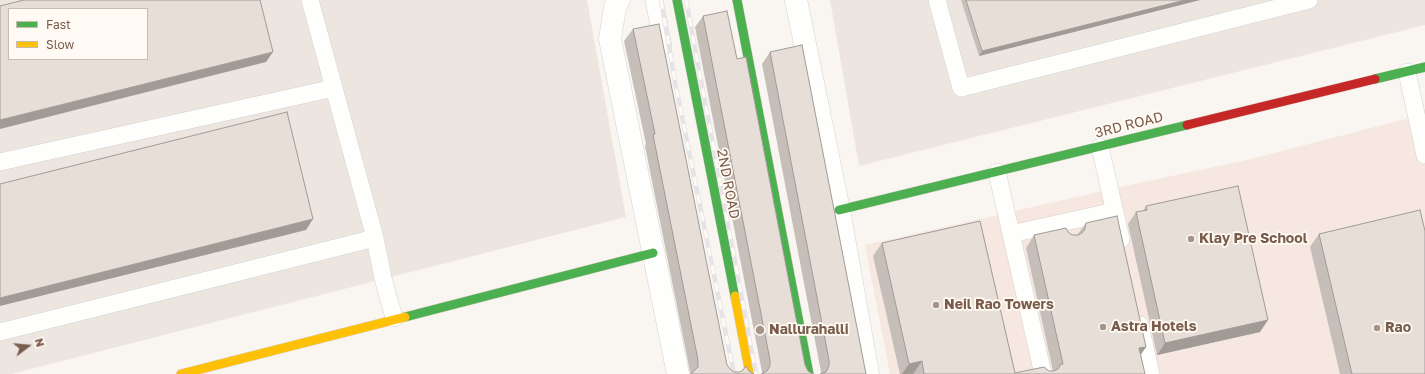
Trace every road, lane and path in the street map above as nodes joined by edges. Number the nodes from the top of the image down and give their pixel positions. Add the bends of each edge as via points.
1 (310, 0) edge
2 (620, 0) edge
3 (654, 0) edge
4 (677, 0) edge
5 (737, 0) edge
6 (796, 0) edge
7 (937, 0) edge
8 (1309, 0) edge
9 (666, 62) edge
10 (1425, 67) edge
11 (1407, 72) junction
12 (334, 88) junction
13 (1100, 147) junction
14 (1425, 155) edge
15 (0, 162) edge
16 (997, 172) junction
17 (840, 210) junction
18 (1114, 212) junction
19 (1011, 234) junction
20 (375, 238) junction
21 (652, 252) junction
22 (1125, 258) edge
23 (1137, 312) edge
24 (394, 318) junction
25 (0, 332) edge
26 (181, 374) edge
27 (678, 374) edge
28 (750, 374) edge
29 (809, 374) edge
30 (868, 374) edge
31 (1043, 374) edge
32 (1151, 374) edge

1 - 12 lane
2 - 21 street via 615,7 610,39
3 - 9 lane
4 - 28 street, 2ND ROAD
5 - 29 street
6 - 17 street
7 - 8 lane via 961,88
10 - 11 street, 3RD ROAD
11 - 13 street, 3RD ROAD
11 - 14 lane
12 - 15 lane
12 - 20 lane
13 - 16 street, 3RD ROAD
13 - 18 lane
16 - 17 street, 3RD ROAD
16 - 19 lane
17 - 30 street
18 - 19 lane via 1065,230
18 - 22 lane
19 - 31 lane
20 - 24 lane
20 - 25 lane
21 - 24 street
21 - 27 street
23 - 32 lane
24 - 26 street

